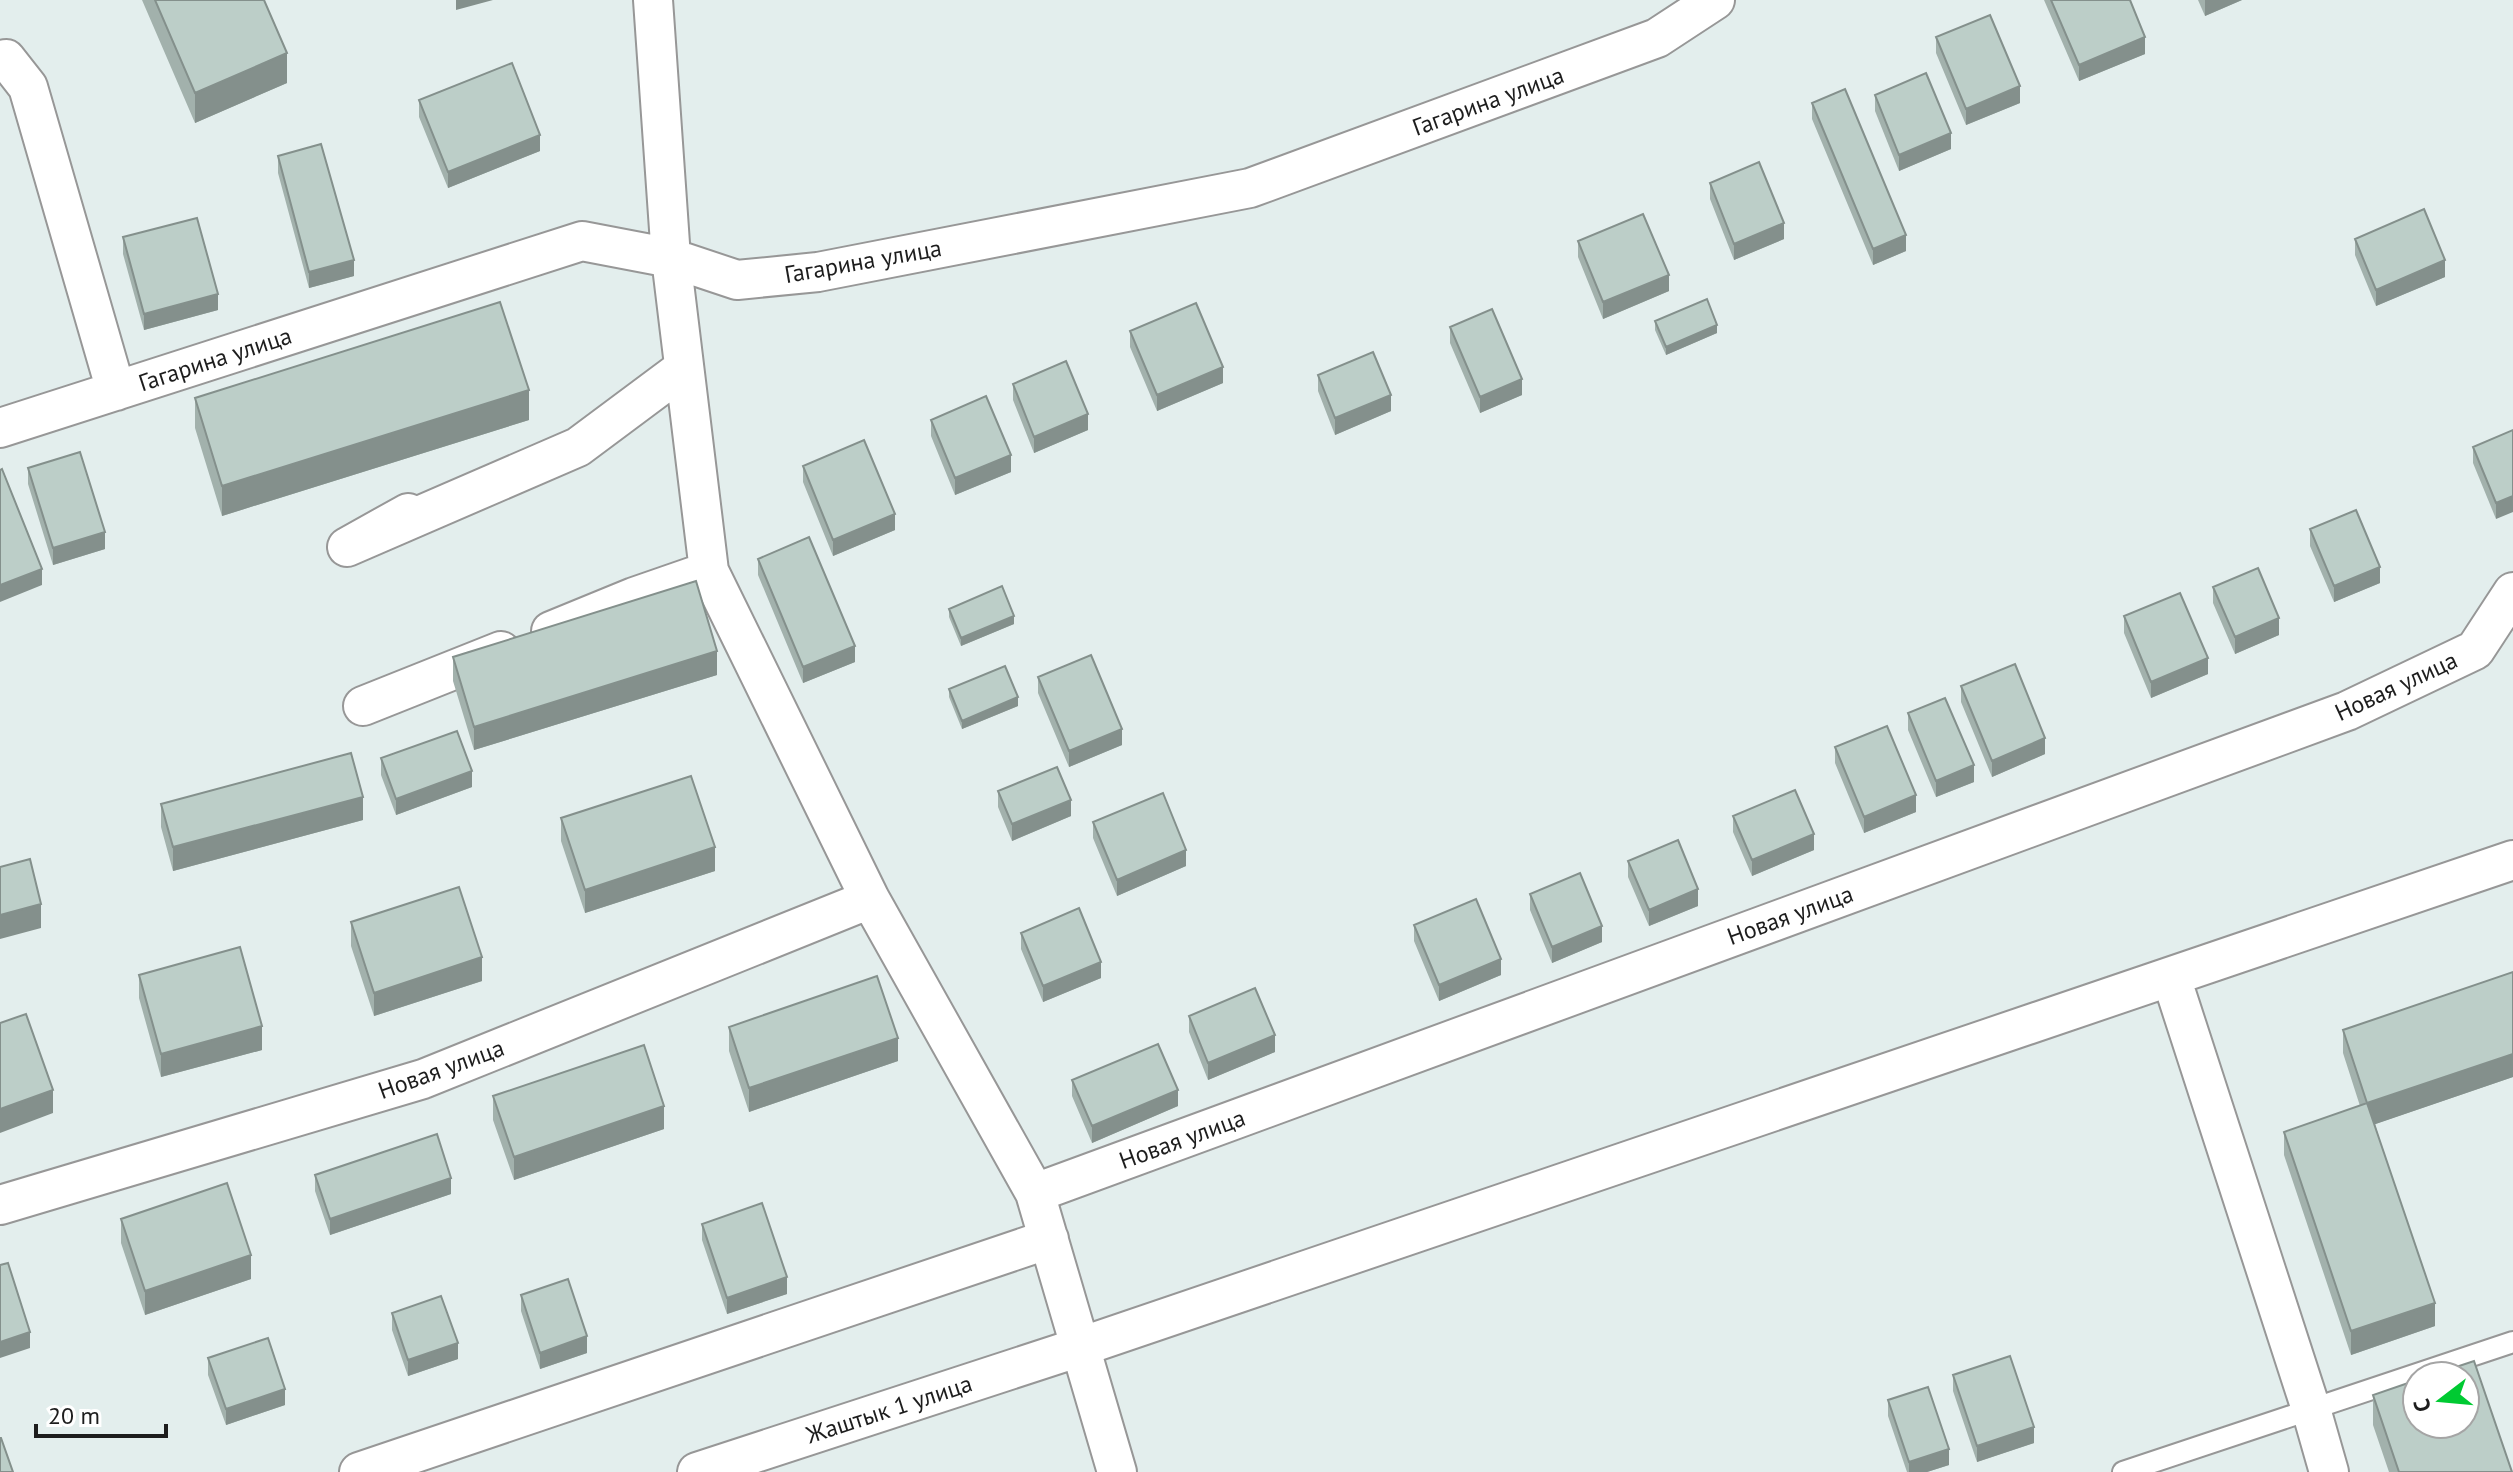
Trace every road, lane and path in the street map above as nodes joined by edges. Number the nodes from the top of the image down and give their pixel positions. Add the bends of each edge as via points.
1 (653, 0) edge
2 (1715, 0) edge
3 (0, 60) edge
4 (671, 258) junction
5 (684, 368) junction
6 (116, 391) junction
7 (0, 428) edge
8 (408, 513) dead end
9 (709, 571) junction
10 (2513, 592) edge
11 (363, 706) dead end
12 (2513, 860) edge
13 (870, 899) junction
14 (2171, 977) junction
15 (1035, 1193) junction
16 (0, 1205) edge
17 (1049, 1239) junction
18 (2513, 1342) edge
19 (1080, 1347) junction
20 (2311, 1409) junction
21 (359, 1472) edge
22 (697, 1472) edge
23 (1117, 1472) edge
24 (2123, 1472) edge
25 (2329, 1472) edge

1 - 4 street
2 - 4 street, Гагарина улица via 1657,38 1250,188 818,272 737,280
3 - 6 street via 6,59 28,87
4 - 5 street
4 - 6 street, Гагарина улица via 582,241
5 - 8 street via 578,447 347,547
5 - 9 street
6 - 7 street, Гагарина улица
9 - 11 street
9 - 13 street
10 - 15 street, Новая улица via 2475,650 2347,711
12 - 14 street
13 - 15 street
13 - 16 street, Новая улица via 423,1079
14 - 19 street
14 - 20 street
15 - 17 street
17 - 19 street
17 - 21 street
18 - 20 lane
19 - 22 street, Жаштык 1 улица
19 - 23 street
20 - 24 lane
20 - 25 street

